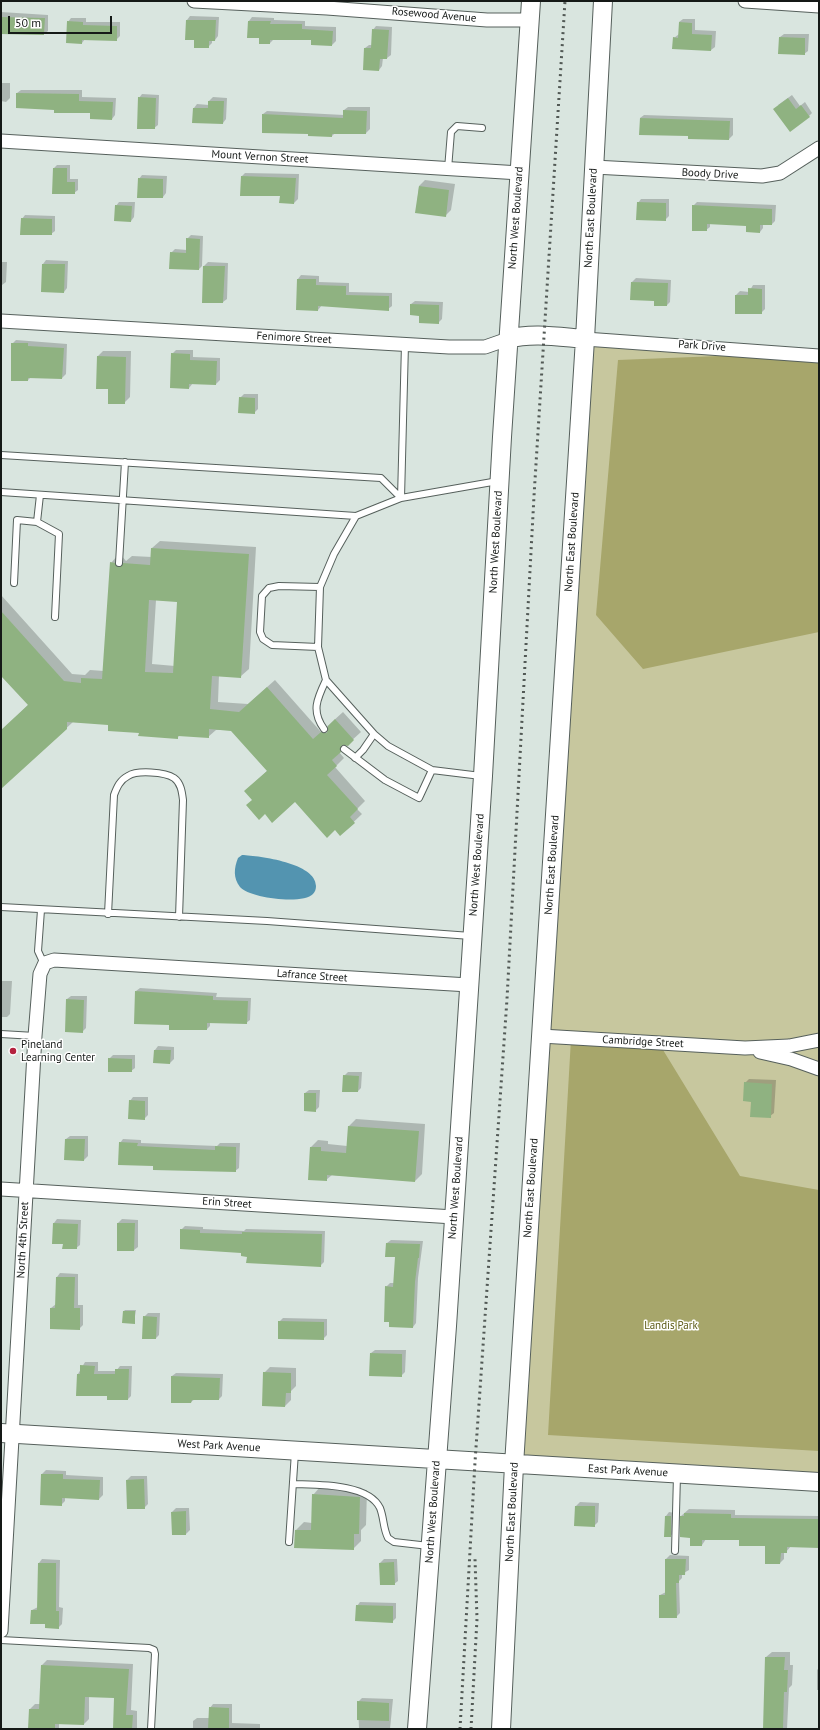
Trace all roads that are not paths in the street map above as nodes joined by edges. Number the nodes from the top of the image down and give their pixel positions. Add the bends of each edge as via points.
1 (194, 1) edge
2 (531, 1) edge
3 (603, 1) edge
4 (744, 1) edge
5 (819, 6) edge
6 (530, 20) junction
7 (482, 128) dead end
8 (1, 141) edge
9 (819, 148) edge
10 (594, 167) junction
11 (448, 169) junction
12 (520, 173) junction
13 (1, 321) edge
14 (508, 339) junction
15 (585, 339) junction
16 (405, 344) junction
17 (819, 356) edge
18 (1, 455) edge
19 (125, 462) junction
20 (499, 481) junction
21 (1, 492) edge
22 (40, 495) junction
23 (401, 498) junction
24 (123, 500) junction
25 (356, 516) junction
26 (37, 522) junction
27 (120, 563) dead end
28 (14, 583) dead end
29 (320, 587) junction
30 (55, 616) dead end
31 (318, 647) junction
32 (326, 680) junction
33 (324, 729) dead end
34 (374, 734) junction
35 (344, 749) dead end
36 (355, 758) junction
37 (432, 770) junction
38 (483, 776) junction
39 (1, 907) edge
40 (41, 910) junction
41 (108, 914) junction
42 (178, 917) junction
43 (472, 936) junction
44 (44, 964) junction
45 (469, 985) junction
46 (1, 1034) edge
47 (35, 1036) junction
48 (541, 1036) junction
49 (819, 1040) edge
50 (745, 1048) junction
51 (819, 1069) edge
52 (1, 1189) edge
53 (26, 1191) junction
54 (454, 1217) junction
55 (6, 1433) edge
56 (295, 1451) junction
57 (437, 1459) junction
58 (514, 1465) junction
59 (677, 1474) junction
60 (819, 1482) edge
61 (293, 1484) junction
62 (289, 1542) dead end
63 (430, 1546) junction
64 (675, 1552) dead end
65 (1, 1630) edge
66 (1, 1640) edge
67 (151, 1729) edge
68 (417, 1729) edge
69 (501, 1729) edge

1 - 6 street, Rosewood Avenue via 487,20
2 - 6 main road, North West Boulevard
3 - 10 main road, North East Boulevard
4 - 5 street
6 - 12 main road, North West Boulevard
7 - 11 lane via 457,126 451,132
8 - 11 street, Mount Vernon Street
9 - 10 street, Boody Drive via 780,173 762,176
10 - 15 main road, North East Boulevard
11 - 12 street, Mount Vernon Street
12 - 14 main road, North West Boulevard
13 - 16 street, Fenimore Street
14 - 15 main road, Fenimore Street via 533,336
14 - 16 street, Fenimore Street via 497,344 472,348
14 - 20 main road, North West Boulevard
15 - 17 street, Park Drive
15 - 48 main road, North East Boulevard
16 - 23 lane
18 - 19 lane
19 - 23 lane via 381,478
19 - 24 lane
20 - 23 lane
20 - 38 main road, North West Boulevard
21 - 22 lane
22 - 24 lane
22 - 26 lane
23 - 25 lane
24 - 25 lane
24 - 27 lane
25 - 29 lane via 334,554
26 - 28 lane via 18,520
26 - 30 lane via 59,534
29 - 31 lane
29 - 31 lane via 269,588 262,596 260,632 263,639 272,645
31 - 32 lane
32 - 33 lane via 316,704 318,721
32 - 34 lane
34 - 36 lane
34 - 37 lane via 388,746
35 - 36 lane
36 - 37 lane via 385,780 419,798
37 - 38 lane
38 - 43 main road, North West Boulevard
39 - 40 lane
40 - 41 lane
40 - 44 lane via 38,951
41 - 42 lane
41 - 42 lane via 114,795 118,784 129,775 145,772 174,778 181,787 183,800
42 - 43 lane
43 - 45 main road, North West Boulevard
44 - 45 street, Lafrance Street via 54,960
44 - 47 street, North 4th Street via 40,974
45 - 54 main road, North West Boulevard
46 - 47 lane
47 - 53 street, North 4th Street
48 - 50 street, Cambridge Street
48 - 58 main road, North East Boulevard
49 - 50 street, Cambridge Street via 789,1046
50 - 51 street, Cambridge Street
52 - 53 street, Erin Street
53 - 54 street, Erin Street
53 - 55 street, North 4th Street
54 - 57 main road, North West Boulevard
55 - 56 main road, West Park Avenue
55 - 65 street, North 4th Street
56 - 57 main road, West Park Avenue
56 - 61 lane
57 - 58 main road, East Park Avenue
57 - 63 main road, North West Boulevard
58 - 59 main road, East Park Avenue
58 - 69 main road, North East Boulevard
59 - 60 main road, East Park Avenue
59 - 64 lane
61 - 62 lane
61 - 63 lane via 337,1487 363,1494 374,1499 380,1508 388,1538 394,1542
63 - 68 main road, North West Boulevard
66 - 67 lane via 154,1650

